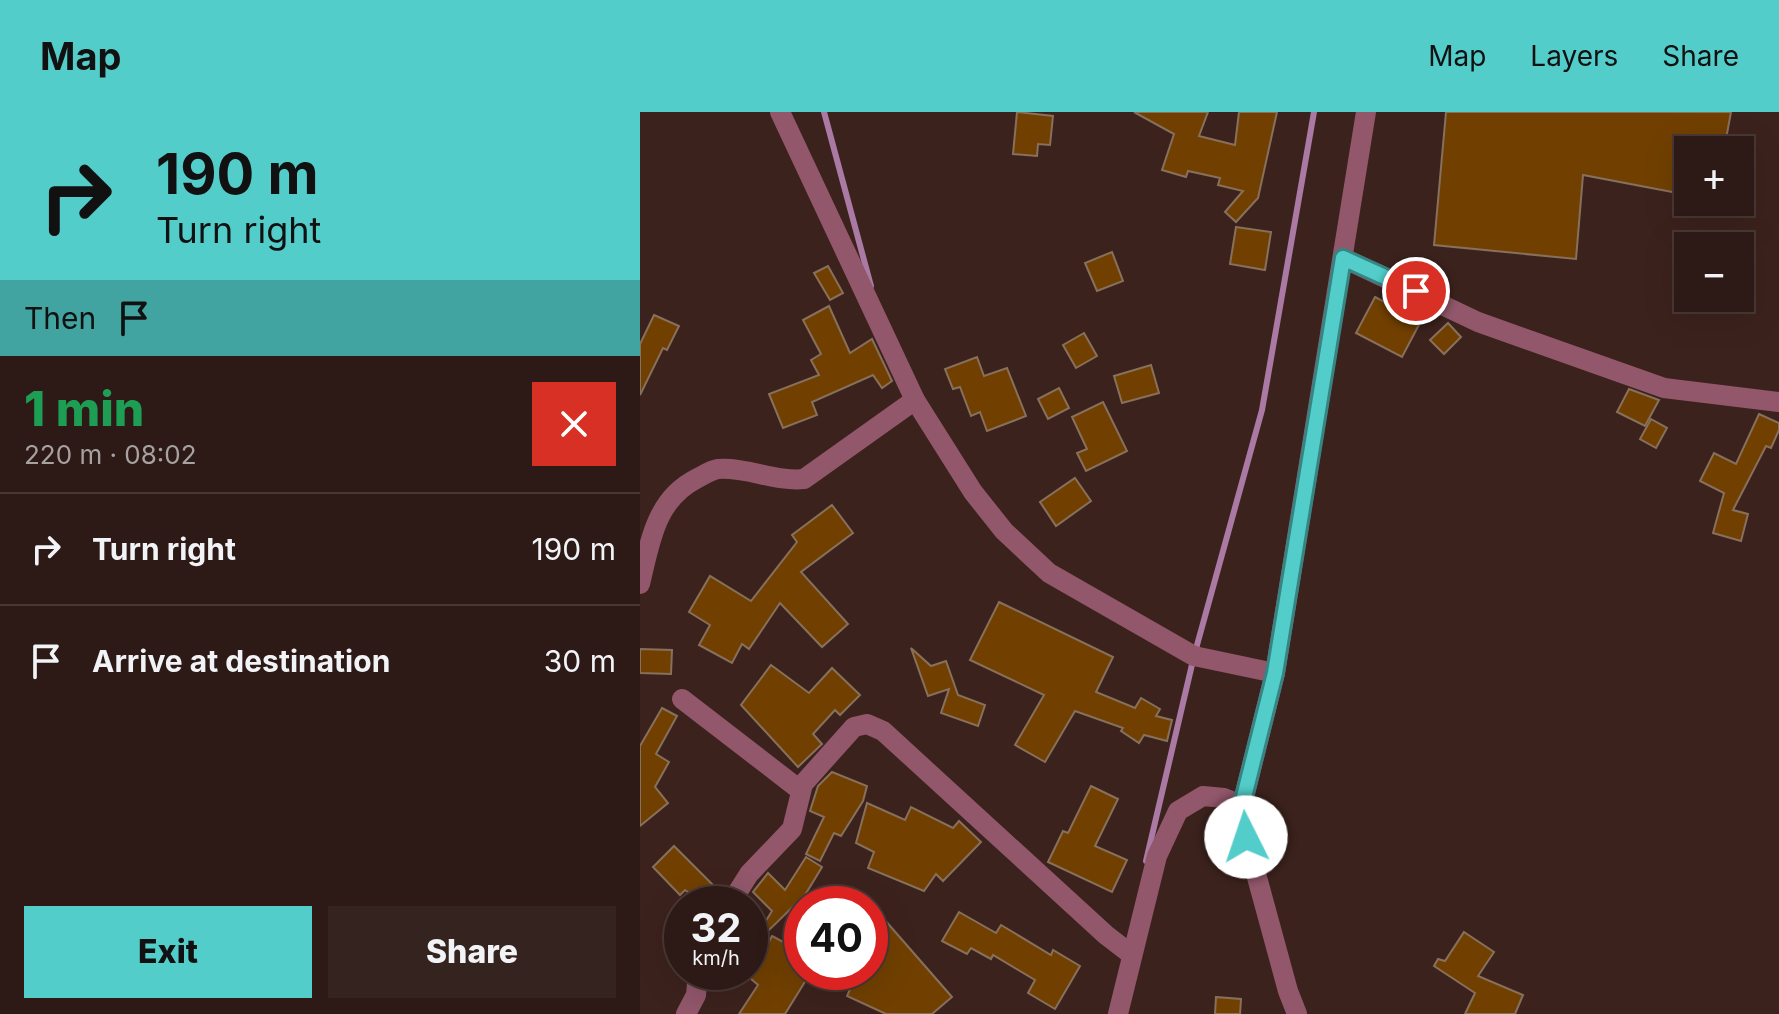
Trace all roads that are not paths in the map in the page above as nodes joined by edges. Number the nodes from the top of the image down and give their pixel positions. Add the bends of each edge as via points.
1 (780, 112) edge
2 (1366, 112) edge
3 (1343, 258) junction
4 (915, 400) junction
5 (1779, 402) edge
6 (640, 584) edge
7 (1275, 673) junction
8 (682, 699) dead end
9 (800, 790) junction
10 (1242, 805) junction
11 (741, 886) edge
12 (1132, 955) junction
13 (696, 990) edge
14 (686, 1014) edge
15 (1118, 1014) edge
16 (1297, 1014) edge

1 - 4 street
2 - 3 street
3 - 5 street via 1478,322 1664,388
3 - 7 street
4 - 6 street via 804,479 716,469 680,487 658,517
4 - 7 street via 1004,531 1049,573 1194,656
7 - 10 street
8 - 9 street
9 - 11 street via 792,829
9 - 12 street via 854,727 876,726
10 - 12 street via 1203,796 1178,811 1157,856
10 - 16 street
12 - 15 street
13 - 14 street

